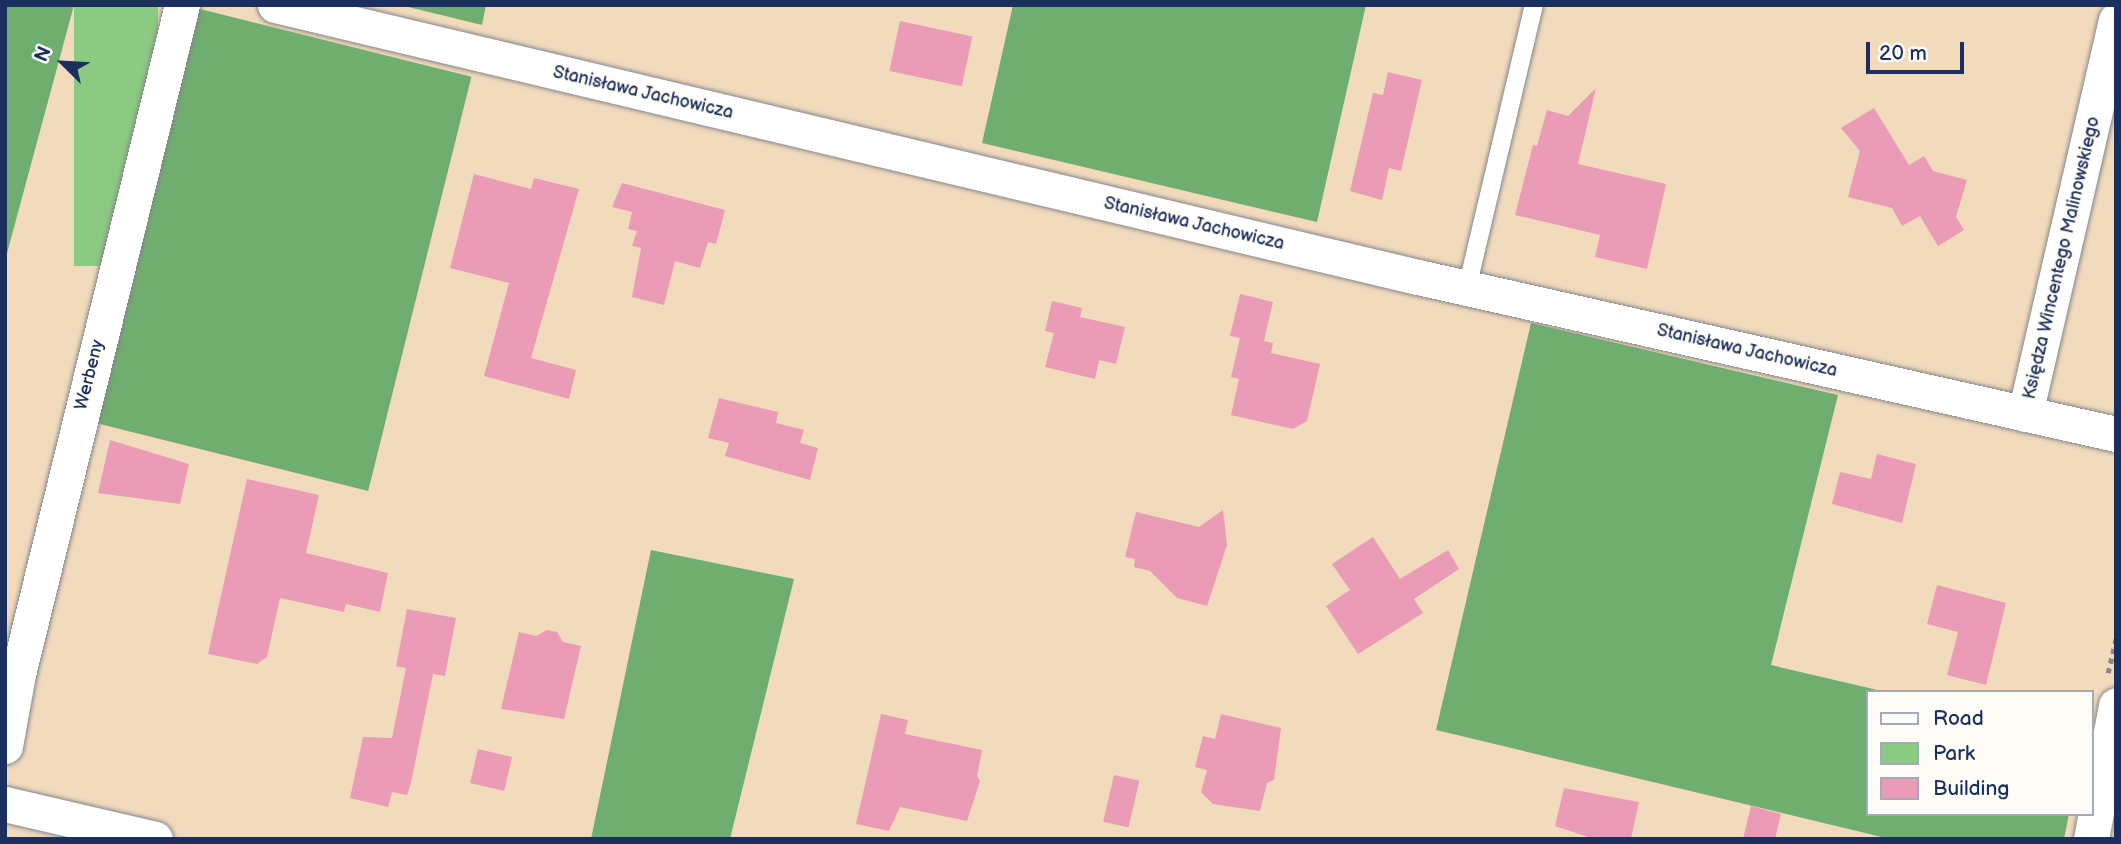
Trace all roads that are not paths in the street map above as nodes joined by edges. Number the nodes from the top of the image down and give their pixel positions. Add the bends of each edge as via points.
1 (182, 5) edge
2 (275, 5) edge
3 (1534, 5) edge
4 (2116, 20) edge
5 (1467, 289) junction
6 (2025, 414) junction
7 (2116, 434) edge
8 (2116, 705) edge
9 (5, 746) edge
10 (5, 804) edge
11 (155, 839) edge
12 (2091, 839) edge

1 - 9 street, Werbeny via 24,647
2 - 5 street, Stanisława Jachowicza
3 - 5 lane
4 - 6 street, Księdza Wincentego Malinowskiego
5 - 6 street, Stanisława Jachowicza
6 - 7 street, Stanisława Jachowicza
8 - 12 street
10 - 11 street

